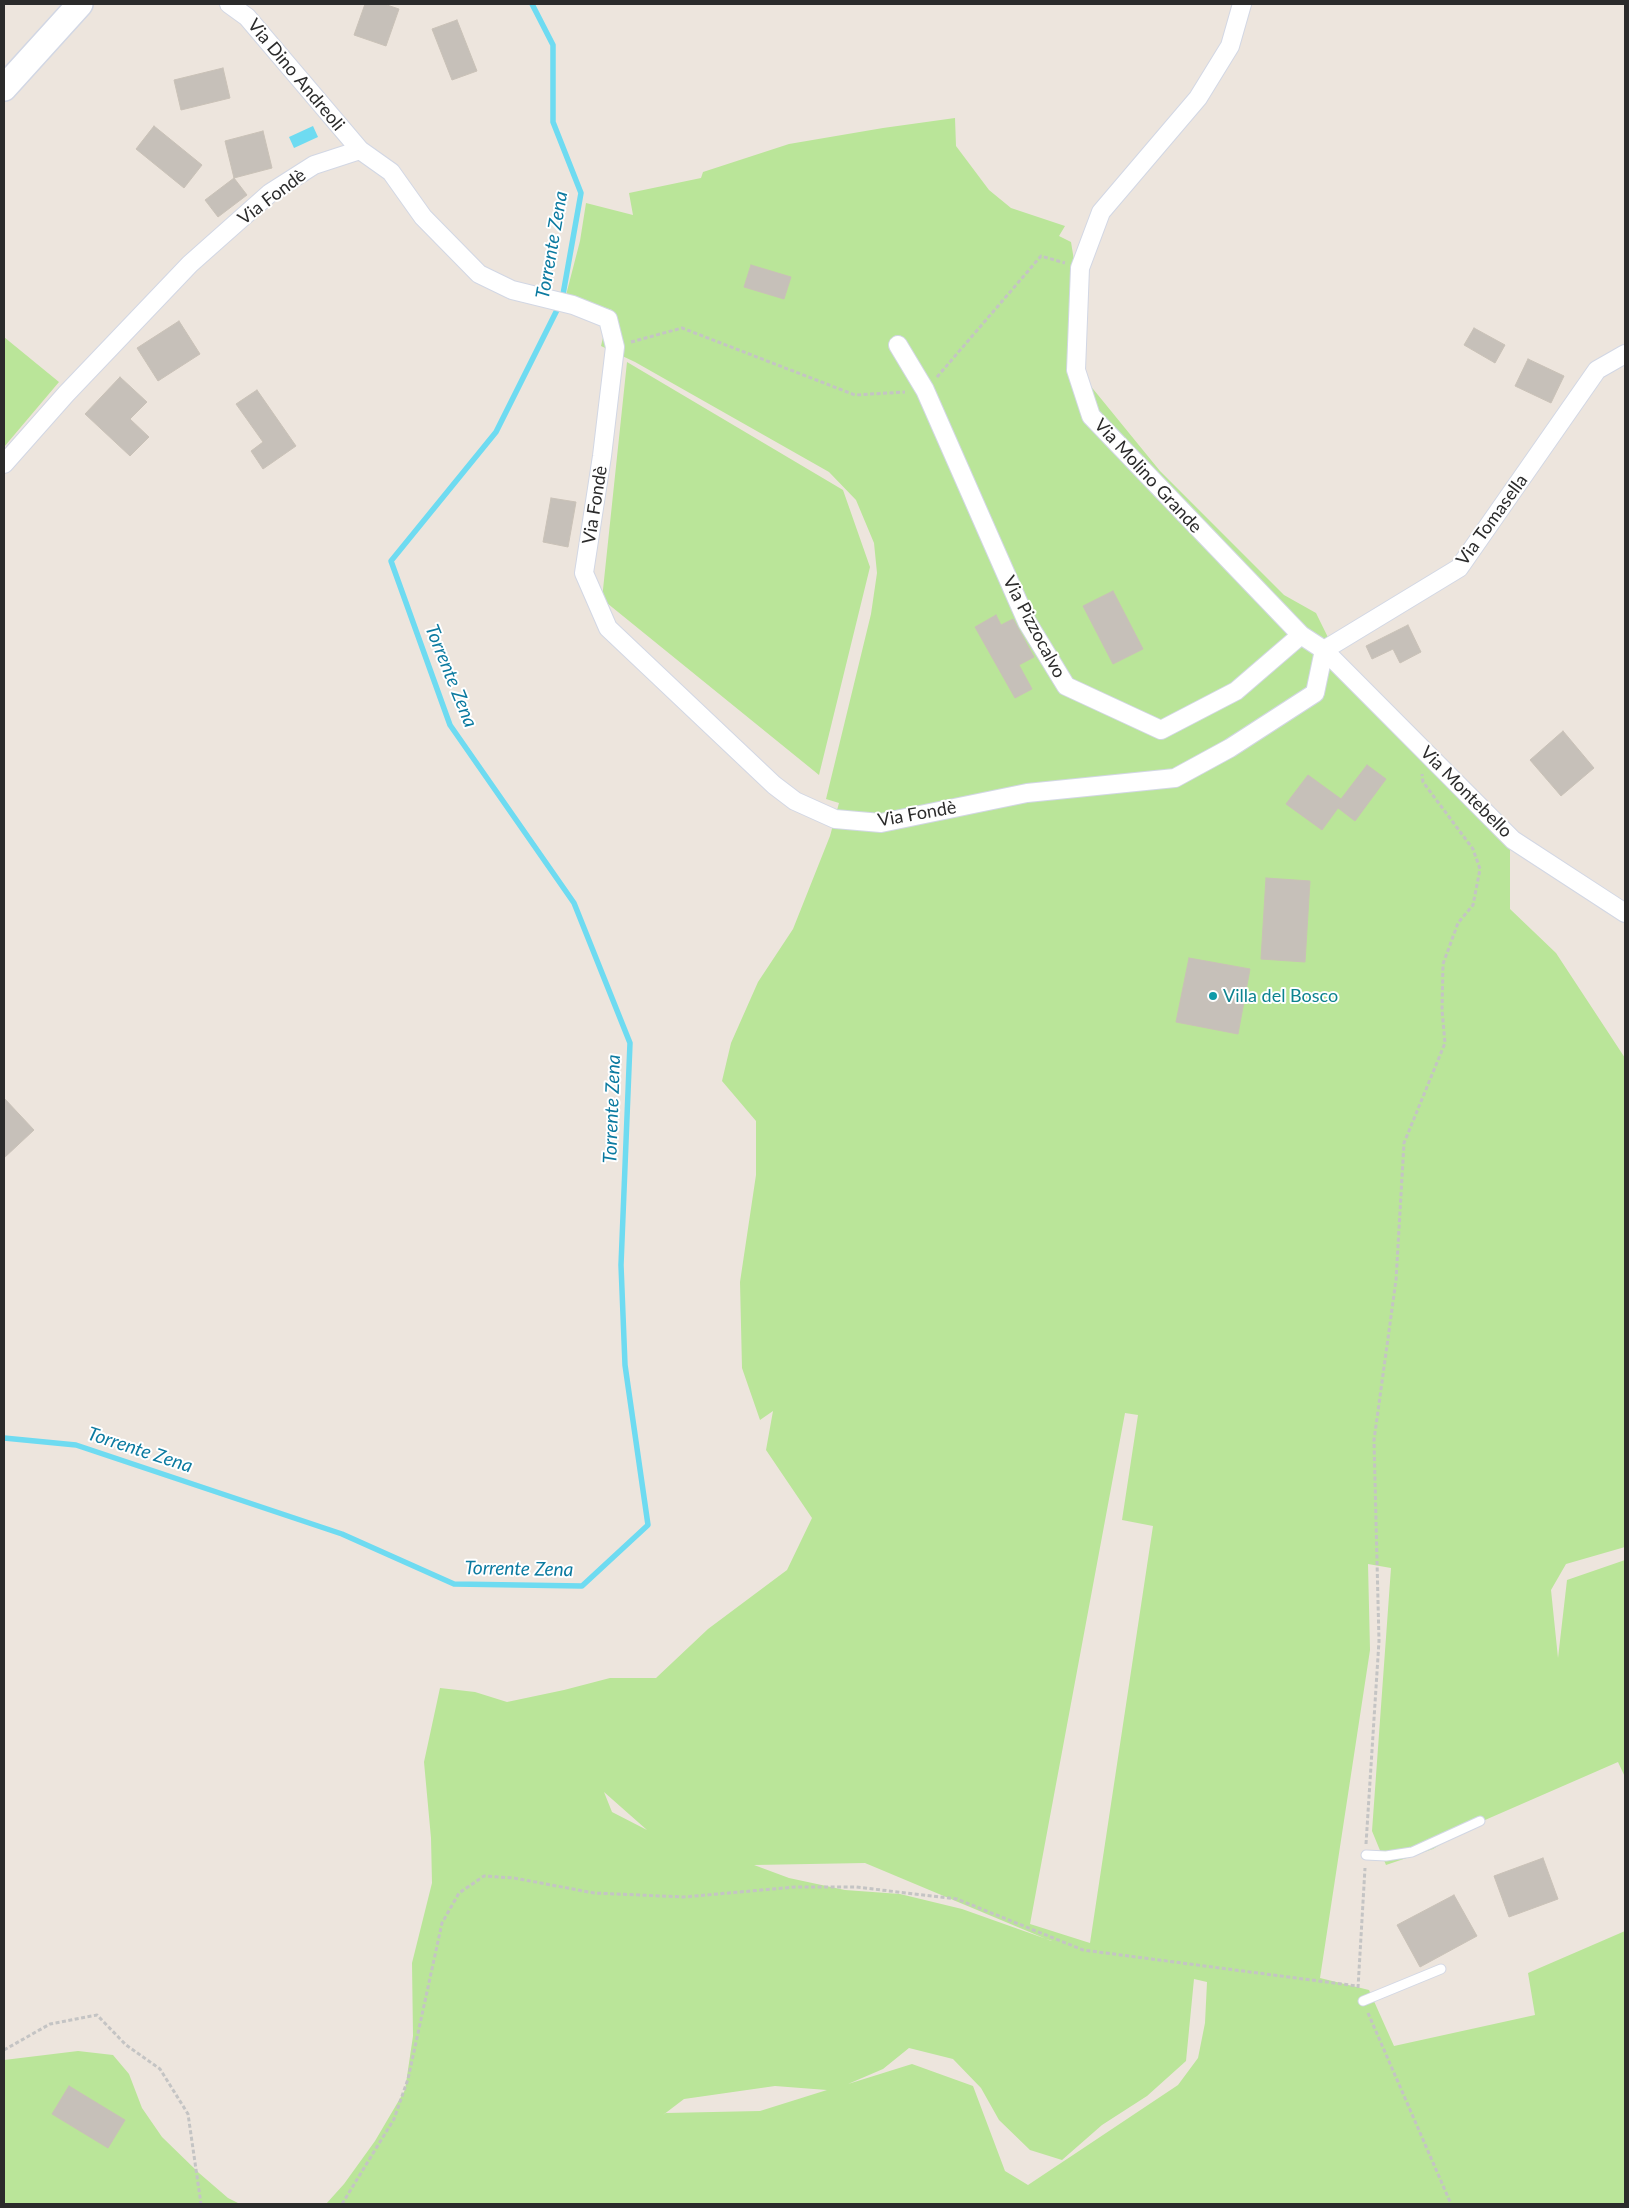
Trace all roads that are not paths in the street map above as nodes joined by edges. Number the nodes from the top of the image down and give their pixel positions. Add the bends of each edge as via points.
1 (228, 4) edge
2 (1242, 4) edge
3 (78, 5) edge
4 (4, 88) edge
5 (360, 150) junction
6 (898, 345) dead end
7 (1625, 354) edge
8 (4, 464) edge
9 (1301, 635) junction
10 (1324, 650) junction
11 (1625, 913) edge
12 (1480, 1821) dead end
13 (1366, 1855) road end
14 (1442, 1969) dead end
15 (1363, 2001) road end

1 - 5 street, Via Dino Andreoli via 247,17
2 - 9 street, Via Molino Grande via 1230,46 1198,98 1101,212 1080,268 1076,370 1091,416
3 - 4 main road
5 - 8 street, Via Fondè via 314,165 263,200 190,264
5 - 10 street, Via Fondè via 391,172 422,217 479,274 512,290 573,305 608,319 615,346 584,573 608,628 774,785 795,801 835,819 881,823 1027,793 1175,778 1230,748 1315,693
6 - 9 street, Via Pizzocalvo via 925,390 1027,622 1066,686 1161,730 1236,691
7 - 10 street, Via Tomasella via 1598,370 1459,568
9 - 10 street, Via Molino Grande
10 - 11 street, Via Montebello via 1514,840
12 - 13 lane via 1412,1852
14 - 15 lane

